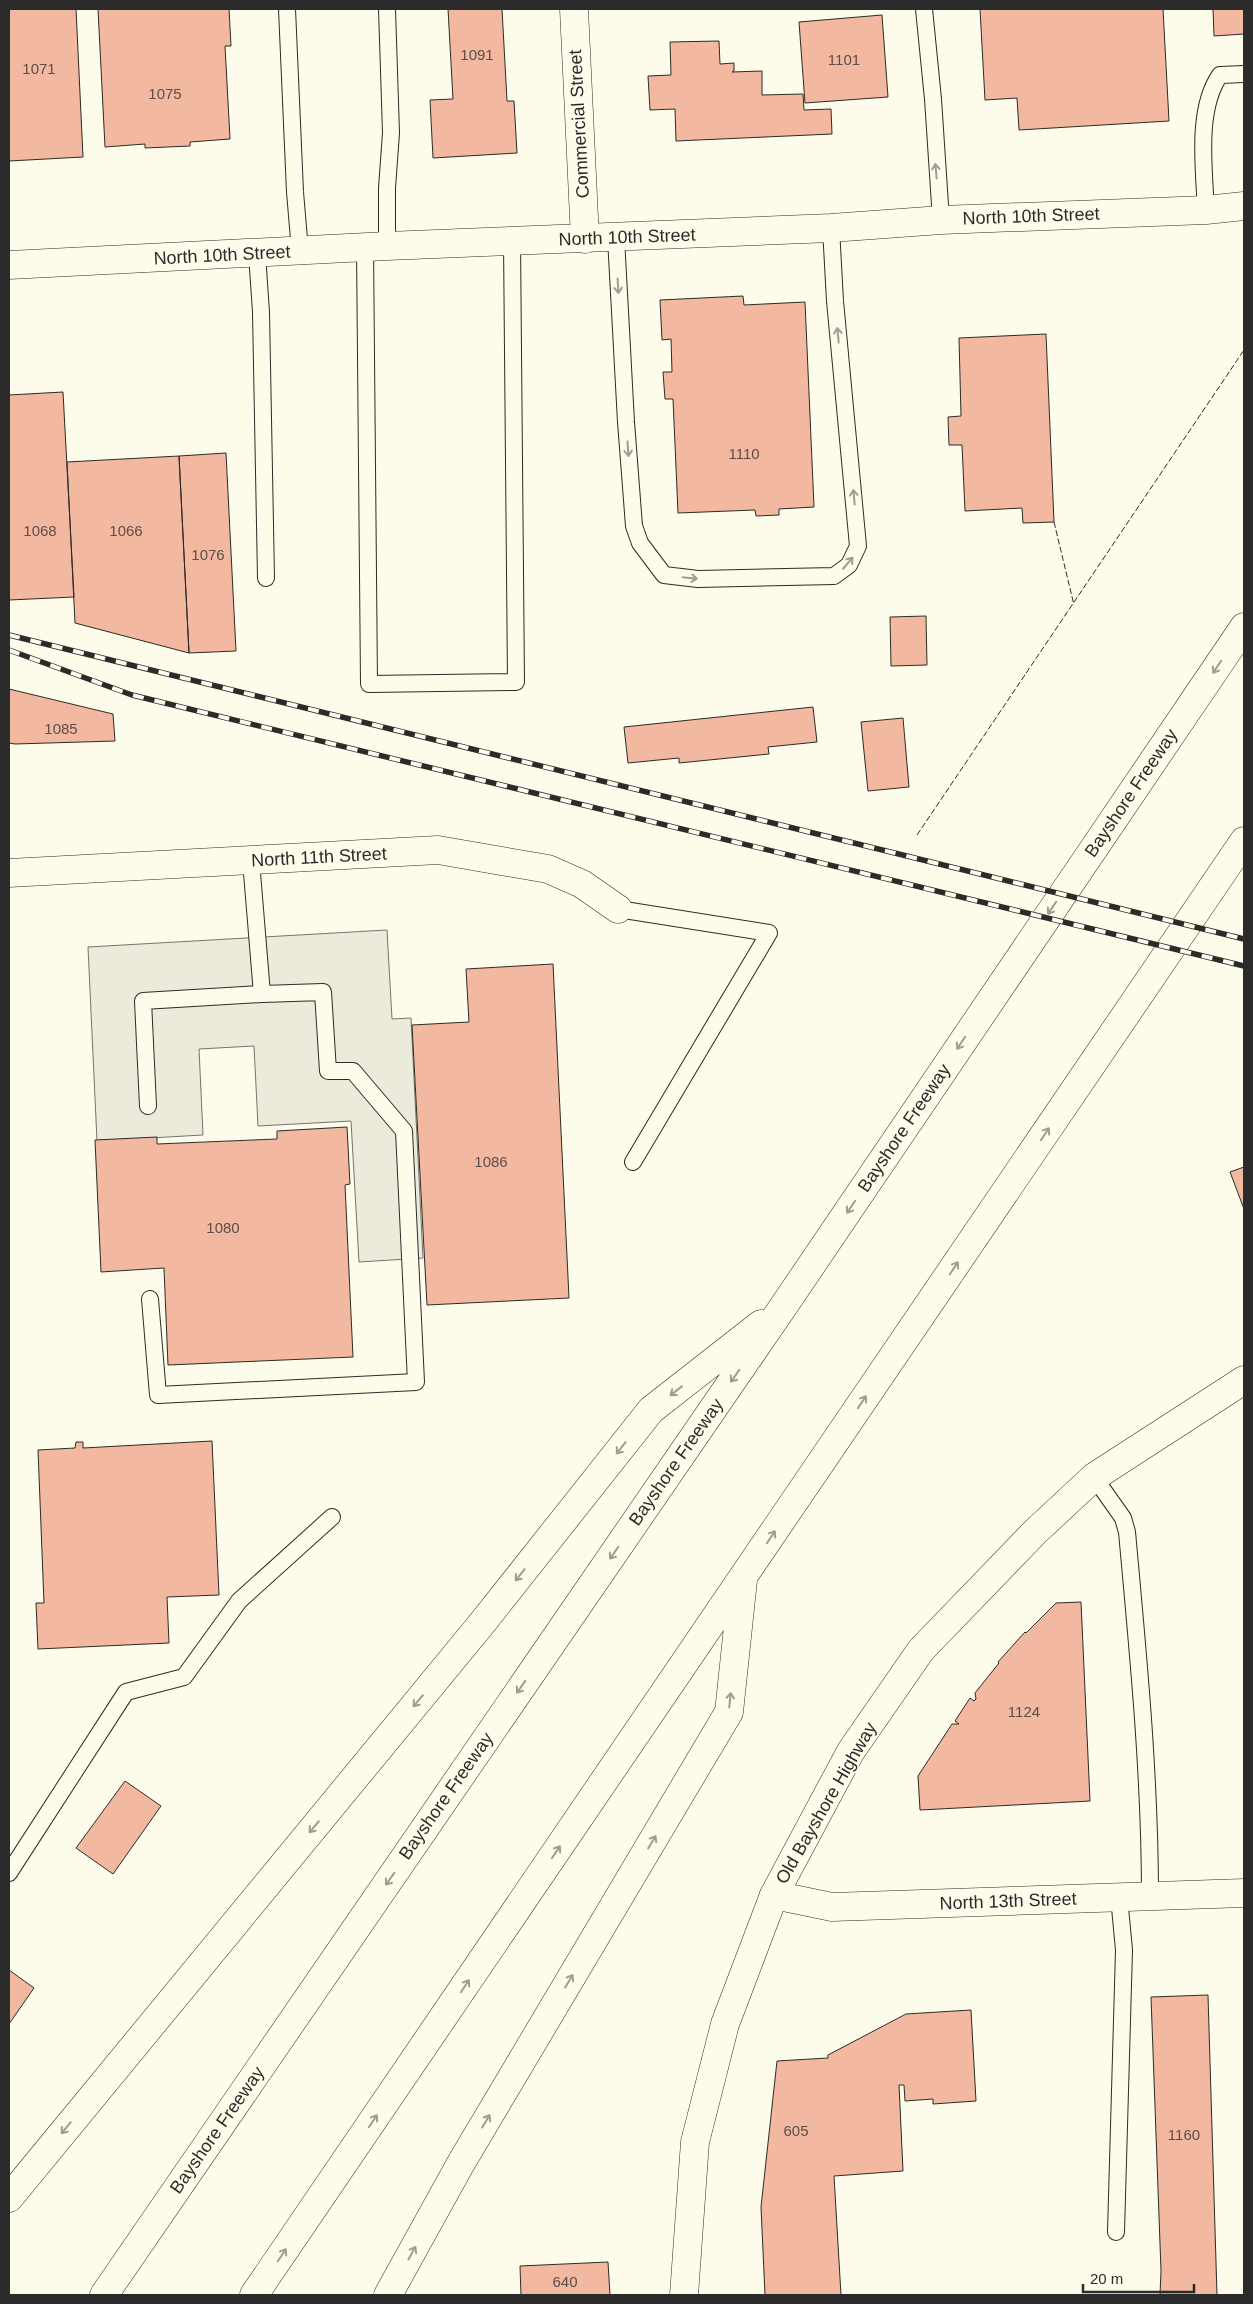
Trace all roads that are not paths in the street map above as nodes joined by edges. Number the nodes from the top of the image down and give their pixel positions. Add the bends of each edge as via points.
1 (287, 9) edge
2 (387, 9) edge
3 (574, 9) edge
4 (924, 9) edge
5 (1244, 74) edge
6 (1244, 206) edge
7 (1206, 210) junction
8 (941, 220) junction
9 (831, 228) junction
10 (616, 238) junction
11 (585, 239) junction
12 (512, 241) junction
13 (376, 247) junction
14 (300, 252) junction
15 (257, 254) junction
16 (9, 266) edge
17 (266, 578) dead end
18 (1244, 627) edge
19 (1244, 841) edge
20 (251, 861) junction
21 (9, 873) edge
22 (618, 909) joint
23 (262, 994) junction
24 (148, 1106) dead end
25 (633, 1162) dead end
26 (150, 1299) dead end
27 (783, 1307) junction
28 (1244, 1380) edge
29 (1094, 1477) junction
30 (332, 1517) dead end
31 (743, 1577) junction
32 (9, 1873) edge
33 (1244, 1893) edge
34 (774, 1894) junction
35 (1150, 1896) junction
36 (1119, 1897) junction
37 (9, 2198) edge
38 (1116, 2232) dead end
39 (104, 2295) edge
40 (254, 2295) edge
41 (388, 2295) edge
42 (684, 2295) edge

1 - 14 lane
2 - 13 lane via 391,133 387,188
3 - 11 main road, Commercial Street
8 -> 4 lane
5 - 7 lane via 1220,75 1212,87 1205,116
6 - 7 main road, North 10th Street
7 - 8 main road, North 10th Street
8 - 9 main road, North 10th Street
9 - 10 main road, North 10th Street
10 -> 9 lane via 634,526 640,543 664,575 698,579 834,576 849,565 858,546
10 - 11 main road, North 10th Street
11 - 12 main road, North 10th Street
12 - 13 main road, North 10th Street
12 - 13 lane via 516,682 368,684
13 - 14 main road, North 10th Street
14 - 15 main road, North 10th Street
15 - 16 main road, North 10th Street
15 - 17 lane
18 -> 27 main road, Bayshore Freeway
31 -> 19 main road
20 - 21 main road, North 11th Street
20 - 22 main road, North 11th Street via 438,850 548,869 582,884
20 - 23 lane
22 - 25 lane via 769,934
23 - 24 lane via 143,1001
23 - 26 lane via 323,992 328,1071 353,1071 404,1131 416,1382 158,1395
27 -> 37 main road via 652,1410 483,1622
27 -> 39 main road, Bayshore Freeway
28 - 29 main road, Old Bayshore Highway
29 - 34 main road, Old Bayshore Highway via 1035,1532 921,1650 851,1750
29 - 35 lane via 1123,1518 1127,1532 1143,1701
30 - 32 lane via 239,1600 184,1677 126,1692
40 -> 31 main road
41 -> 31 main road via 466,2154 729,1712
33 - 35 main road, North 13th Street
34 - 36 main road, North 13th Street via 832,1907
34 - 42 main road, Old Bayshore Highway via 726,2024 695,2142
35 - 36 main road, North 13th Street
36 - 38 lane via 1124,1950

